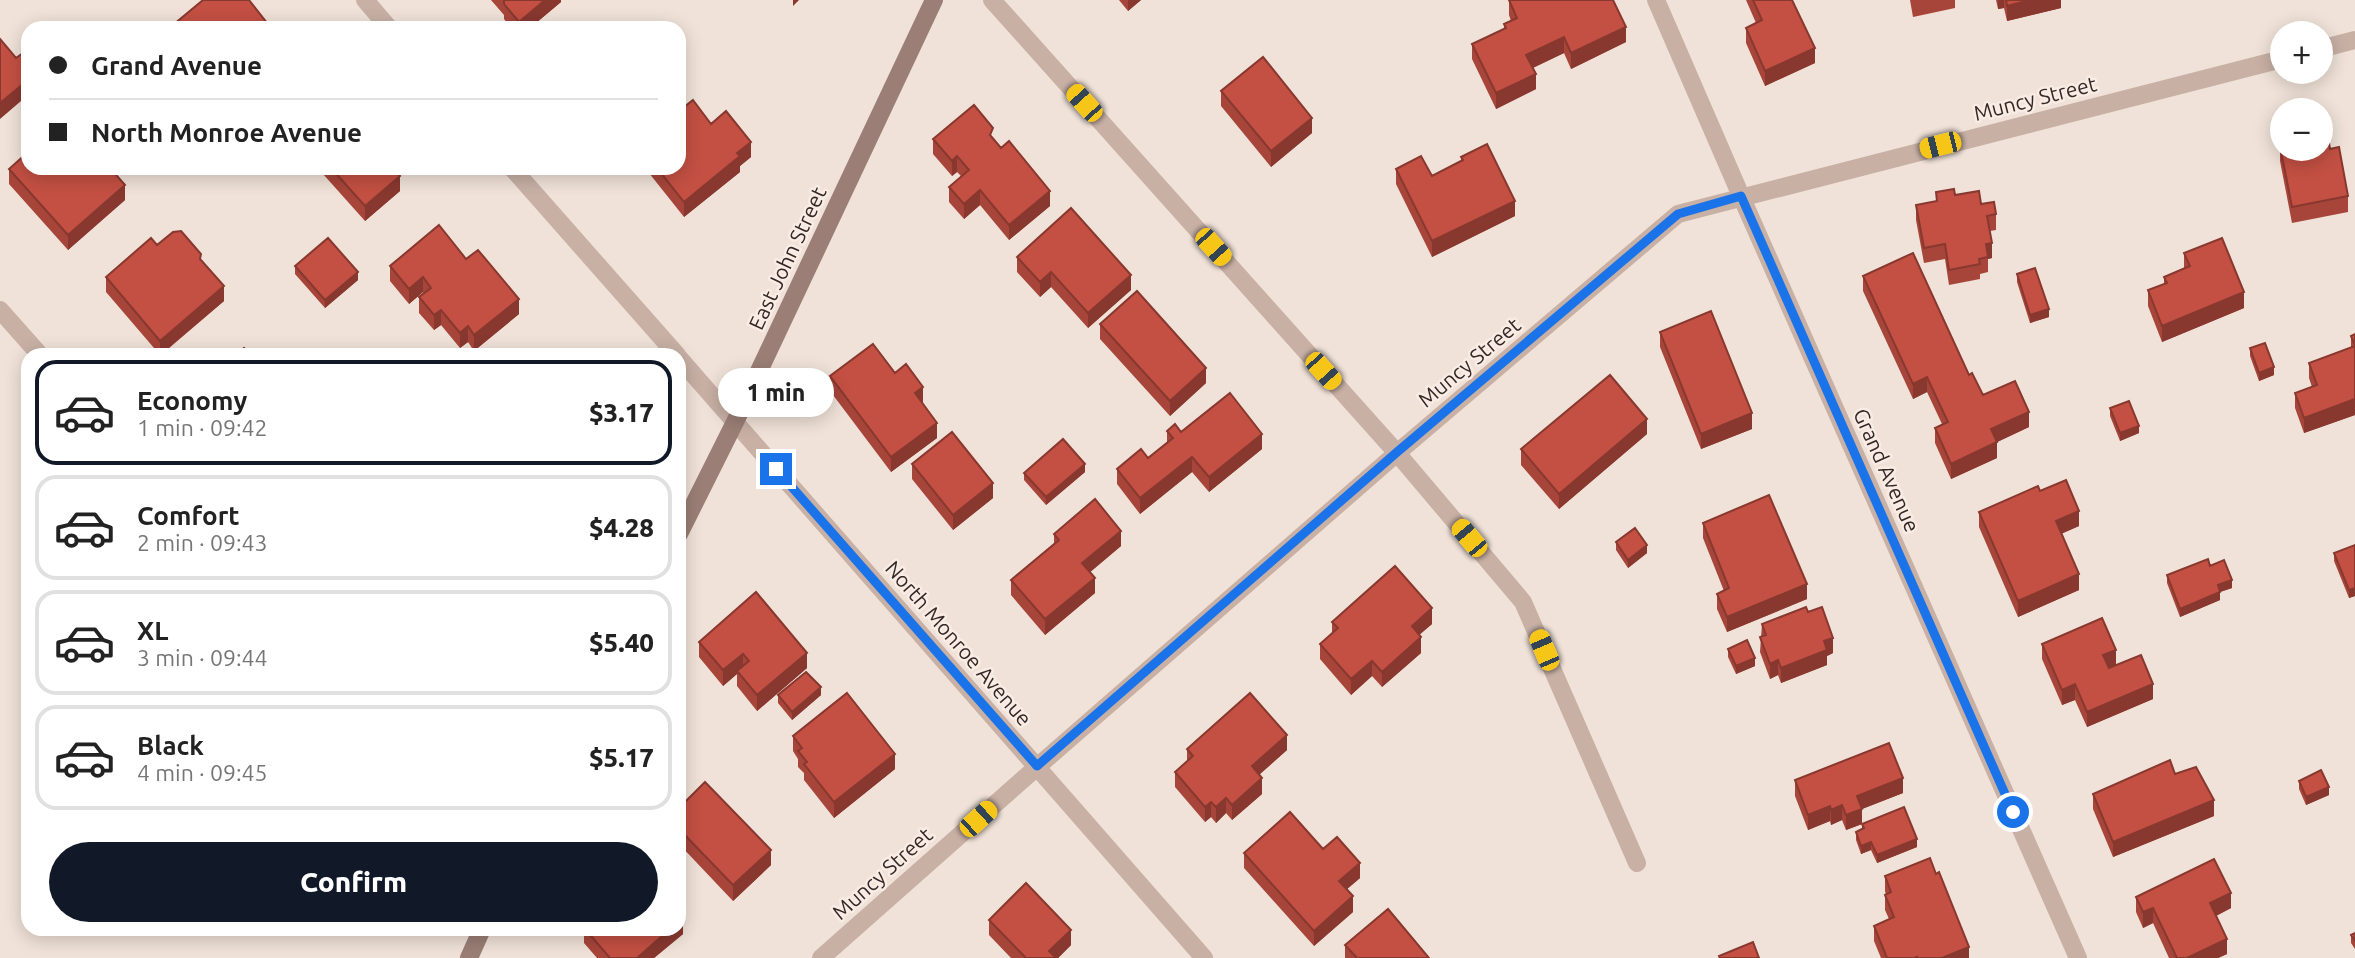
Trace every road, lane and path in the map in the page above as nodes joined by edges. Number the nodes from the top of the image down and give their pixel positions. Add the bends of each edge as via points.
1 (365, 0) edge
2 (934, 0) edge
3 (992, 0) edge
4 (1656, 0) edge
5 (383, 21) edge
6 (2355, 40) edge
7 (2333, 46) edge
8 (2270, 62) edge
9 (518, 175) edge
10 (1741, 196) junction
11 (0, 310) edge
12 (34, 348) edge
13 (670, 348) edge
14 (686, 366) edge
15 (735, 422) junction
16 (1396, 453) junction
17 (686, 520) edge
18 (1037, 766) junction
19 (1637, 863) dead end
20 (479, 936) edge
21 (469, 958) edge
22 (821, 958) edge
23 (1205, 958) edge
24 (2078, 958) edge

1 - 5 street
2 - 15 street, East John Street
3 - 16 street
4 - 10 street, Grand Avenue
6 - 7 street
8 - 10 street, Muncy Street
9 - 13 street, North Monroe Avenue
10 - 16 street, Muncy Street via 1678,214
10 - 24 street, Grand Avenue
11 - 12 street
14 - 15 street, North Monroe Avenue
15 - 17 street, East John Street
15 - 18 street, North Monroe Avenue
16 - 18 street, Muncy Street
16 - 19 street via 1523,602
18 - 22 street, Muncy Street
18 - 23 street, North Monroe Avenue
20 - 21 street

